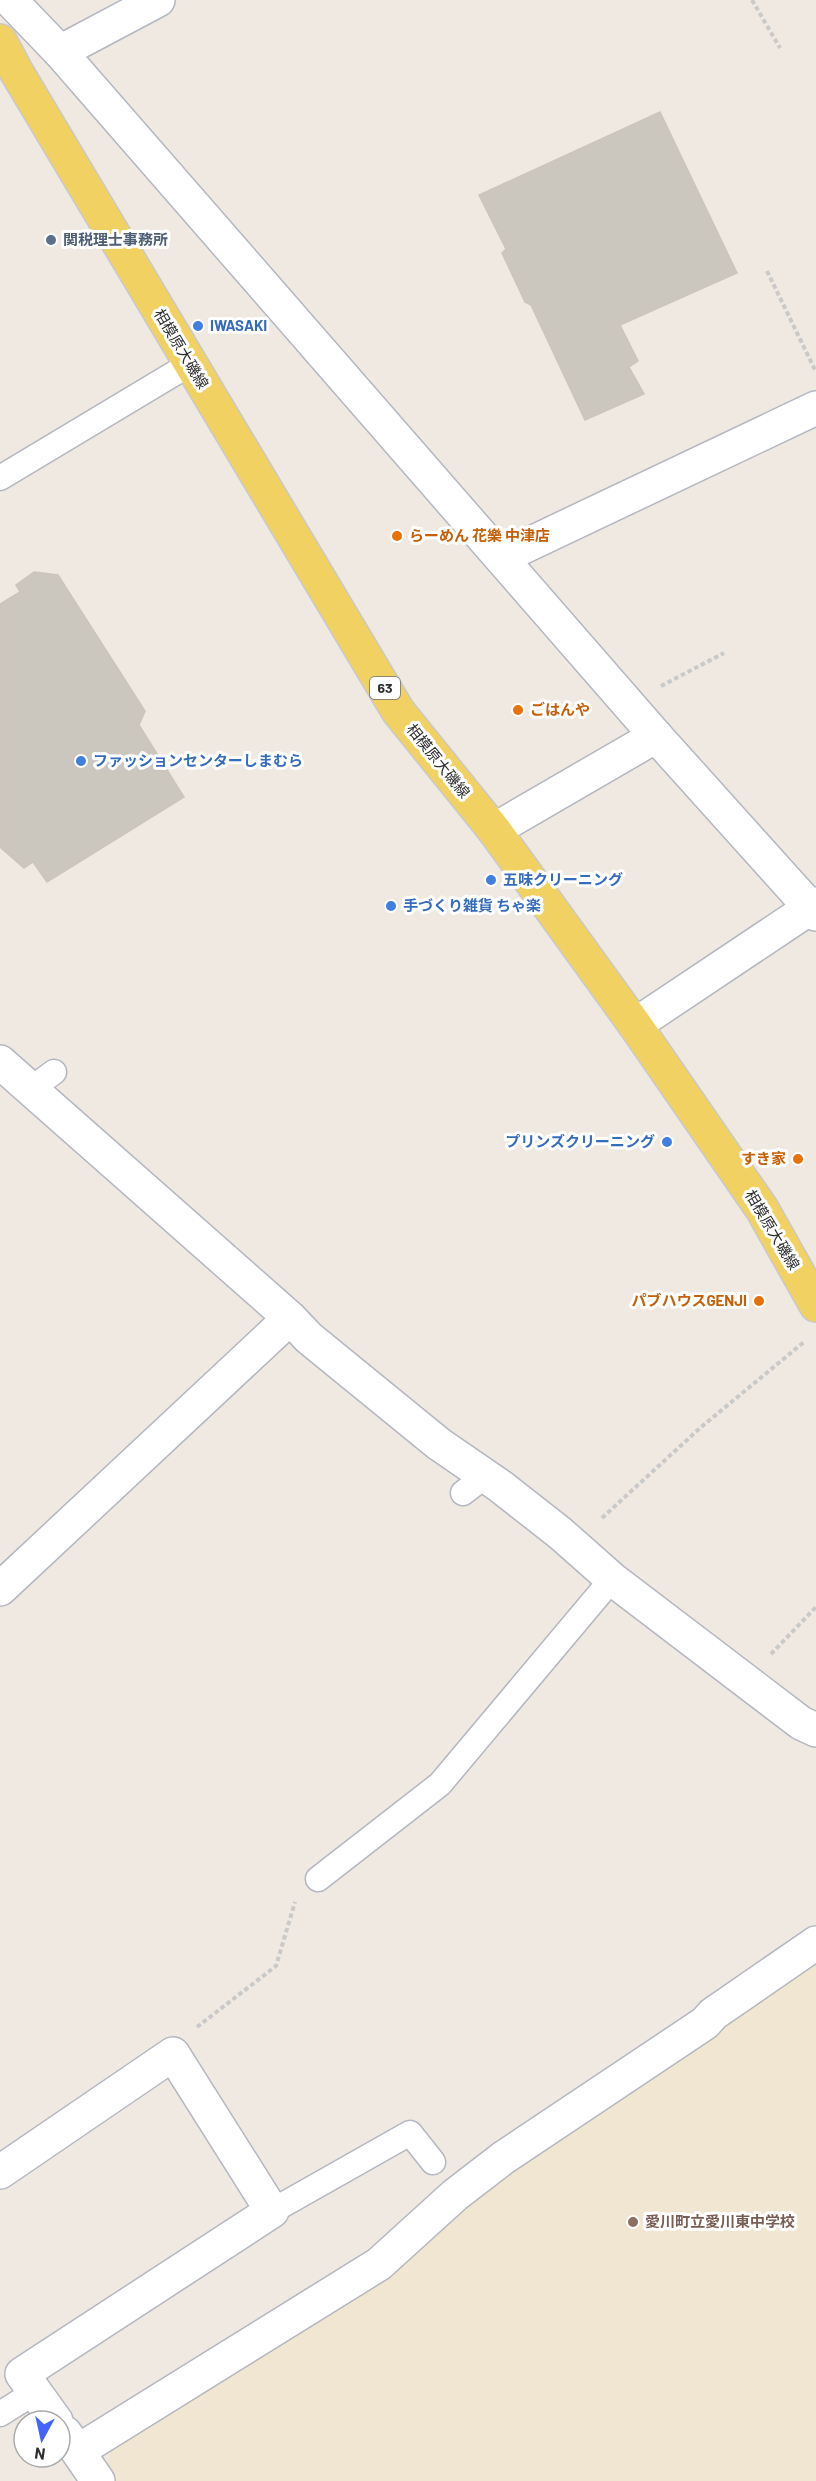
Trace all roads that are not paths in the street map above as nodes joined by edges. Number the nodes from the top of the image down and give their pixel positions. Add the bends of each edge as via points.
1 (10, 0) edge
2 (158, 0) edge
3 (0, 41) edge
4 (60, 52) junction
5 (8, 76) edge
6 (190, 364) junction
7 (816, 408) edge
8 (0, 478) edge
9 (502, 558) junction
10 (656, 736) junction
11 (494, 830) junction
12 (814, 909) edge
13 (635, 1024) junction
14 (0, 1062) edge
15 (816, 1305) edge
16 (290, 1318) junction
17 (612, 1579) junction
18 (0, 1589) edge
19 (816, 1730) edge
20 (318, 1879) road end
21 (816, 1943) edge
22 (433, 2162) dead end
23 (0, 2172) edge
24 (272, 2211) junction
25 (35, 2392) junction
26 (47, 2409) edge
27 (0, 2414) edge
28 (72, 2437) edge
29 (72, 2443) edge
30 (98, 2481) edge

1 - 4 street
2 - 4 street
3 - 5 main road, 相模原大磯線 / 63
4 - 9 street
5 - 6 main road, 相模原大磯線 / 63
6 - 8 lane
6 - 11 main road, 相模原大磯線 / 63 via 398,711
7 - 9 street
9 - 10 street
10 - 11 street
10 - 12 street
11 - 13 main road, 相模原大磯線 / 63
12 - 13 street
13 - 15 main road, 相模原大磯線 / 63 via 762,1209
14 - 16 street via 42,1081 234,1255
16 - 17 street via 309,1338 439,1444 474,1485 552,1526
16 - 18 street
17 - 19 street via 801,1723
17 - 20 lane via 441,1784
21 - 28 street via 705,2023 503,2158 455,2195 379,2264
22 - 24 lane via 410,2133
23 - 24 street via 173,2054
24 - 25 street via 22,2374
25 - 26 street
25 - 27 lane
29 - 30 street

